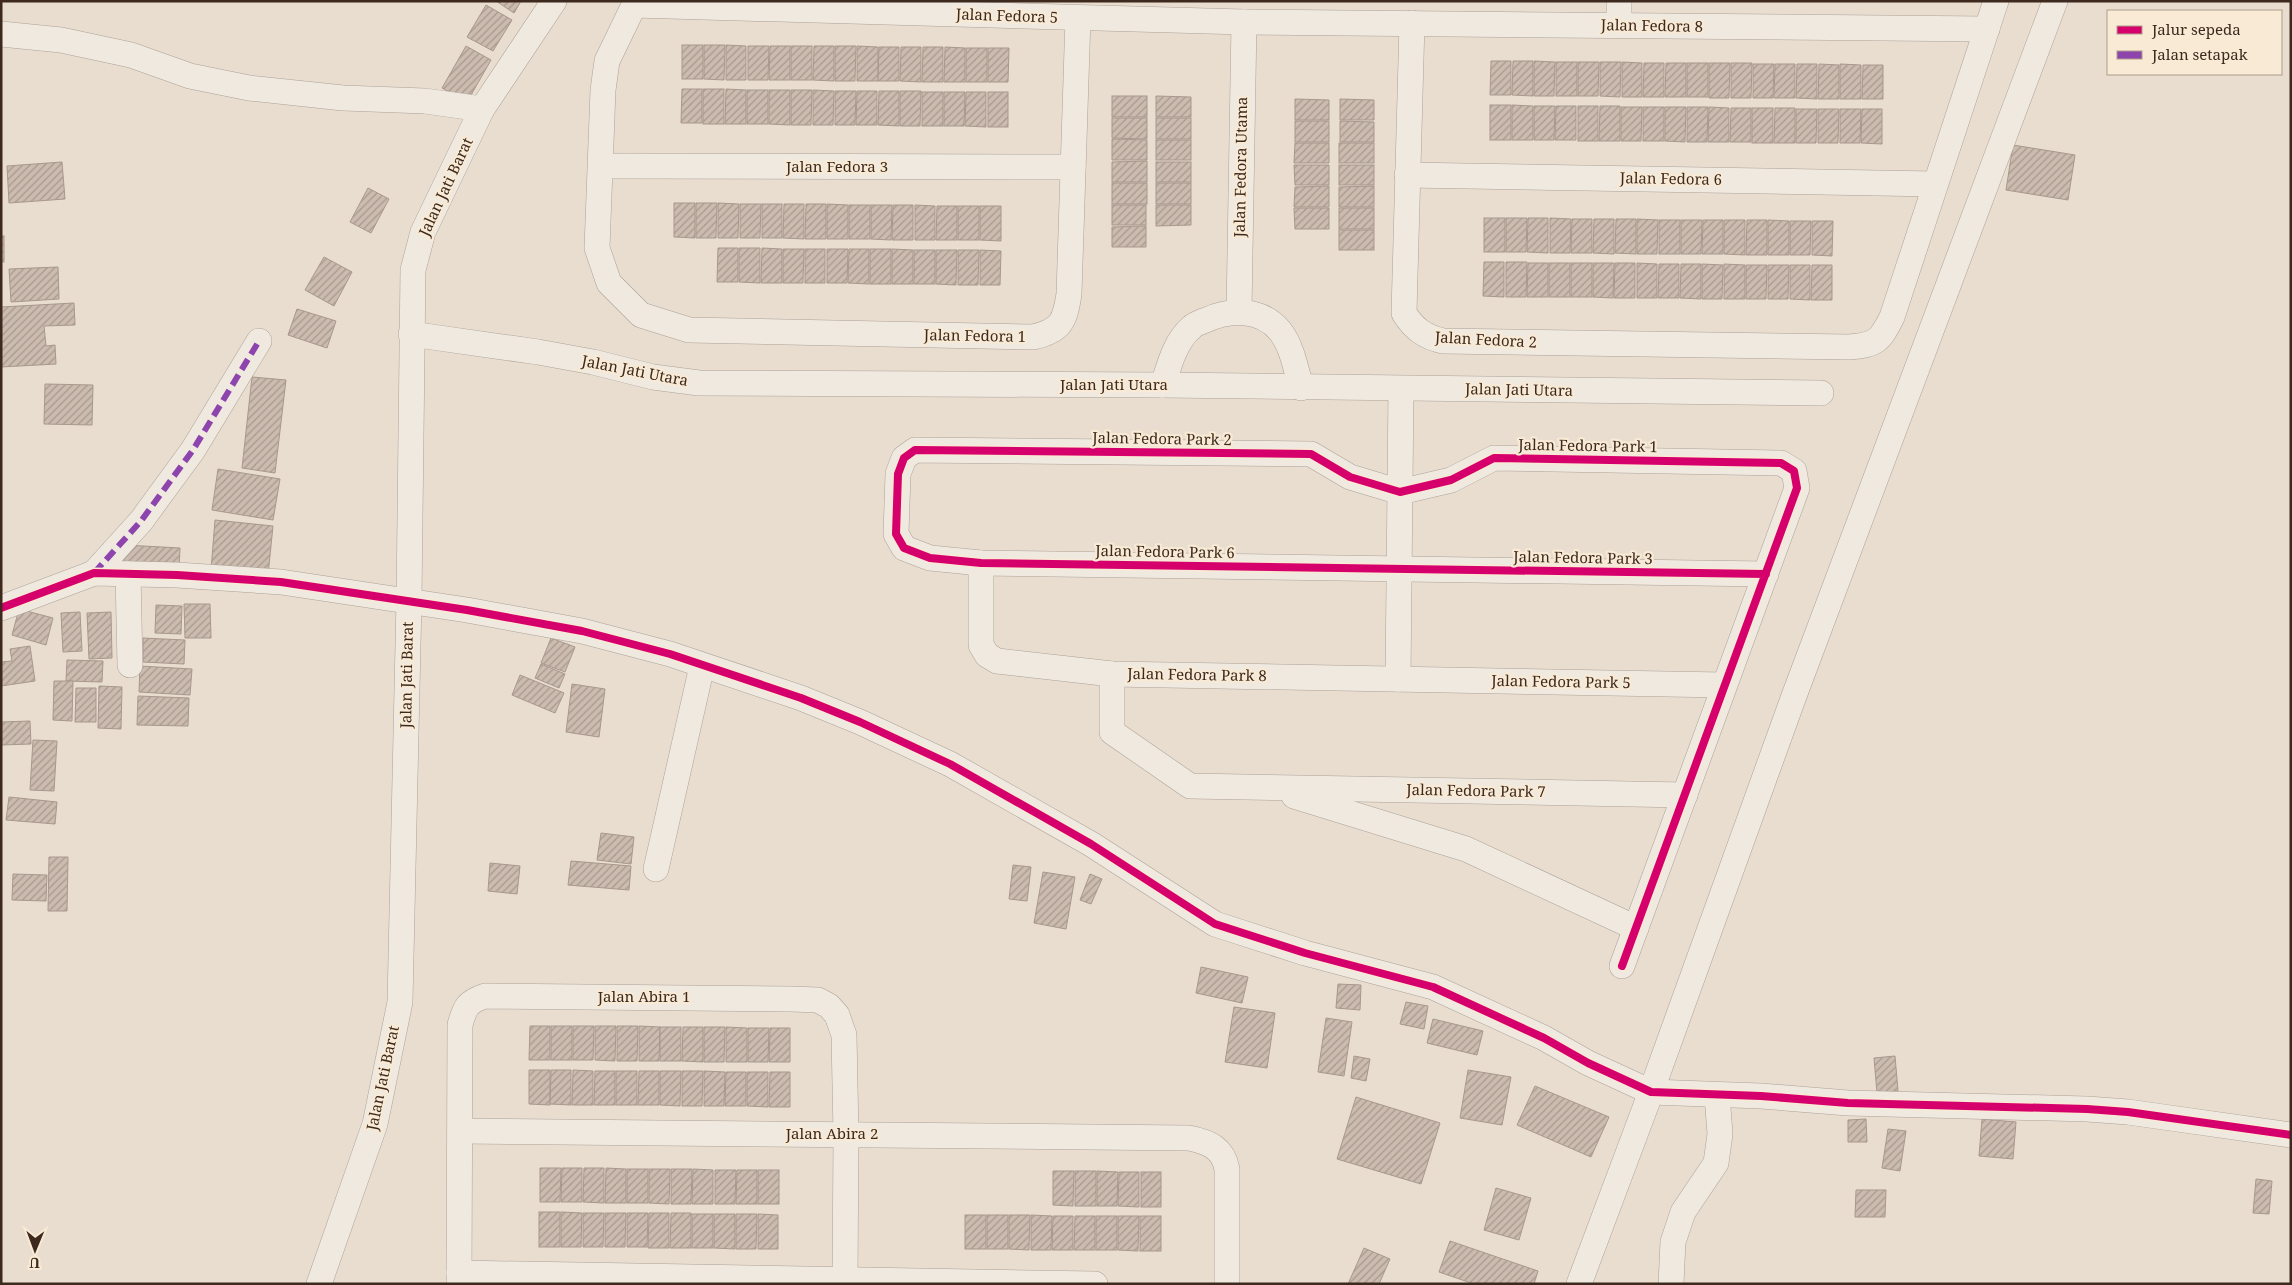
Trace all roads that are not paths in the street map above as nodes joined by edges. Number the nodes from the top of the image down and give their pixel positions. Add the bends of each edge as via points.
1 (554, 1) edge
2 (1996, 1) edge
3 (2055, 1) edge
4 (635, 3) edge
5 (1172, 11) edge
6 (1317, 12) edge
7 (1619, 13) edge
8 (1078, 18) junction
9 (1244, 22) junction
10 (1412, 24) junction
11 (1986, 29) junction
12 (1, 34) edge
13 (482, 109) junction
14 (601, 166) junction
15 (1073, 167) junction
16 (1408, 175) junction
17 (1935, 184) junction
18 (1239, 311) junction
19 (411, 334) junction
20 (259, 340) dead end
21 (1163, 385) junction
22 (1302, 388) junction
23 (1401, 389) junction
24 (1821, 393) dead end
25 (915, 450) joint
26 (1400, 492) junction
27 (981, 563) junction
28 (1400, 569) junction
29 (94, 573) junction
30 (128, 574) junction
31 (1766, 574) junction
32 (409, 600) junction
33 (1, 608) edge
34 (130, 665) dead end
35 (702, 666) junction
36 (1112, 674) junction
37 (1398, 679) junction
38 (1724, 685) junction
39 (1267, 788) junction
40 (1685, 795) junction
41 (656, 869) dead end
42 (1636, 928) junction
43 (1622, 966) dead end
44 (1651, 1092) junction
45 (1717, 1095) junction
46 (460, 1132) junction
47 (846, 1134) junction
48 (2291, 1135) edge
49 (459, 1278) edge
50 (845, 1282) edge
51 (319, 1284) edge
52 (1095, 1284) edge
53 (1227, 1284) edge
54 (1579, 1284) edge
55 (1671, 1284) edge

1 - 13 street, Jalan Jati Barat
2 - 11 street
3 - 44 street via 1794,696
4 - 8 street, Jalan Fedora 5
4 - 14 street via 607,61
5 - 8 street, Jalan Fedora 5
5 - 9 street, Jalan Fedora 5
6 - 9 street, Jalan Fedora 8
6 - 10 street, Jalan Fedora 8
7 - 10 street, Jalan Fedora 8
7 - 11 street, Jalan Fedora 8
8 - 15 street, Jalan Fedora 1
9 - 18 street, Jalan Fedora Utama
10 - 16 street, Jalan Fedora 2
11 - 17 street
12 - 13 street via 61,40 123,53 190,76 249,88 343,98 425,101
13 - 19 street, Jalan Jati Barat via 423,232 414,270
14 - 15 street, Jalan Fedora 3
14 - 15 street, Jalan Fedora 1 via 597,248 609,283 641,315 689,330 1034,337 1047,334 1061,324 1066,314
16 - 17 street, Jalan Fedora 6
16 - 17 street, Jalan Fedora 2 via 1404,314 1412,326 1428,338 1453,341 1868,346 1881,338 1892,317
18 - 21 street via 1218,314 1192,327 1171,359
18 - 22 street via 1264,317 1279,330 1288,343
19 - 21 street, Jalan Jati Utara via 538,352 653,377 699,383
19 - 32 street, Jalan Jati Barat
20 - 29 street via 194,450 141,521
21 - 22 street, Jalan Jati Utara
22 - 23 street, Jalan Jati Utara
23 - 24 street, Jalan Jati Utara
23 - 26 street
25 - 26 street, Jalan Fedora Park 2 via 1310,454 1350,477
25 - 27 street, Jalan Fedora Park 6 via 904,458 898,474 896,534 904,548 930,558
26 - 28 street
26 - 31 street, Jalan Fedora Park 1 via 1451,480 1494,458 1781,463 1794,471 1798,488
27 - 28 street, Jalan Fedora Park 6
27 - 36 street, Jalan Fedora Park 8 via 981,645 987,655 997,661
28 - 31 street, Jalan Fedora Park 3
28 - 37 street
29 - 30 street
29 - 33 street
30 - 32 street via 282,582
30 - 34 street
31 - 38 street
32 - 35 street via 582,631 670,654
32 - 51 street, Jalan Jati Barat via 400,1002 375,1124
35 - 41 street
35 - 44 street via 801,698 900,739 950,764 1091,844 1216,924 1305,953 1433,987
36 - 37 street, Jalan Fedora Park 8
36 - 39 street, Jalan Fedora Park 7 via 1112,732 1190,786
37 - 38 street, Jalan Fedora Park 5
38 - 40 street
39 - 40 street, Jalan Fedora Park 7
39 - 42 street, Jalan Fedora Park 7 via 1466,849
40 - 42 street
42 - 43 street
44 - 45 street
44 - 54 street
45 - 48 street via 1848,1103 2087,1109
45 - 55 street via 1720,1134 1716,1162 1682,1212 1673,1242
46 - 47 street, Jalan Abira 2
46 - 47 street, Jalan Abira 1 via 460,1025 464,1010 471,1001 485,996 818,1000 837,1015 844,1035
46 - 49 street
47 - 50 street
47 - 53 street, Jalan Abira 2 via 1189,1138 1204,1141 1217,1147 1227,1169
49 - 50 street
50 - 52 street

